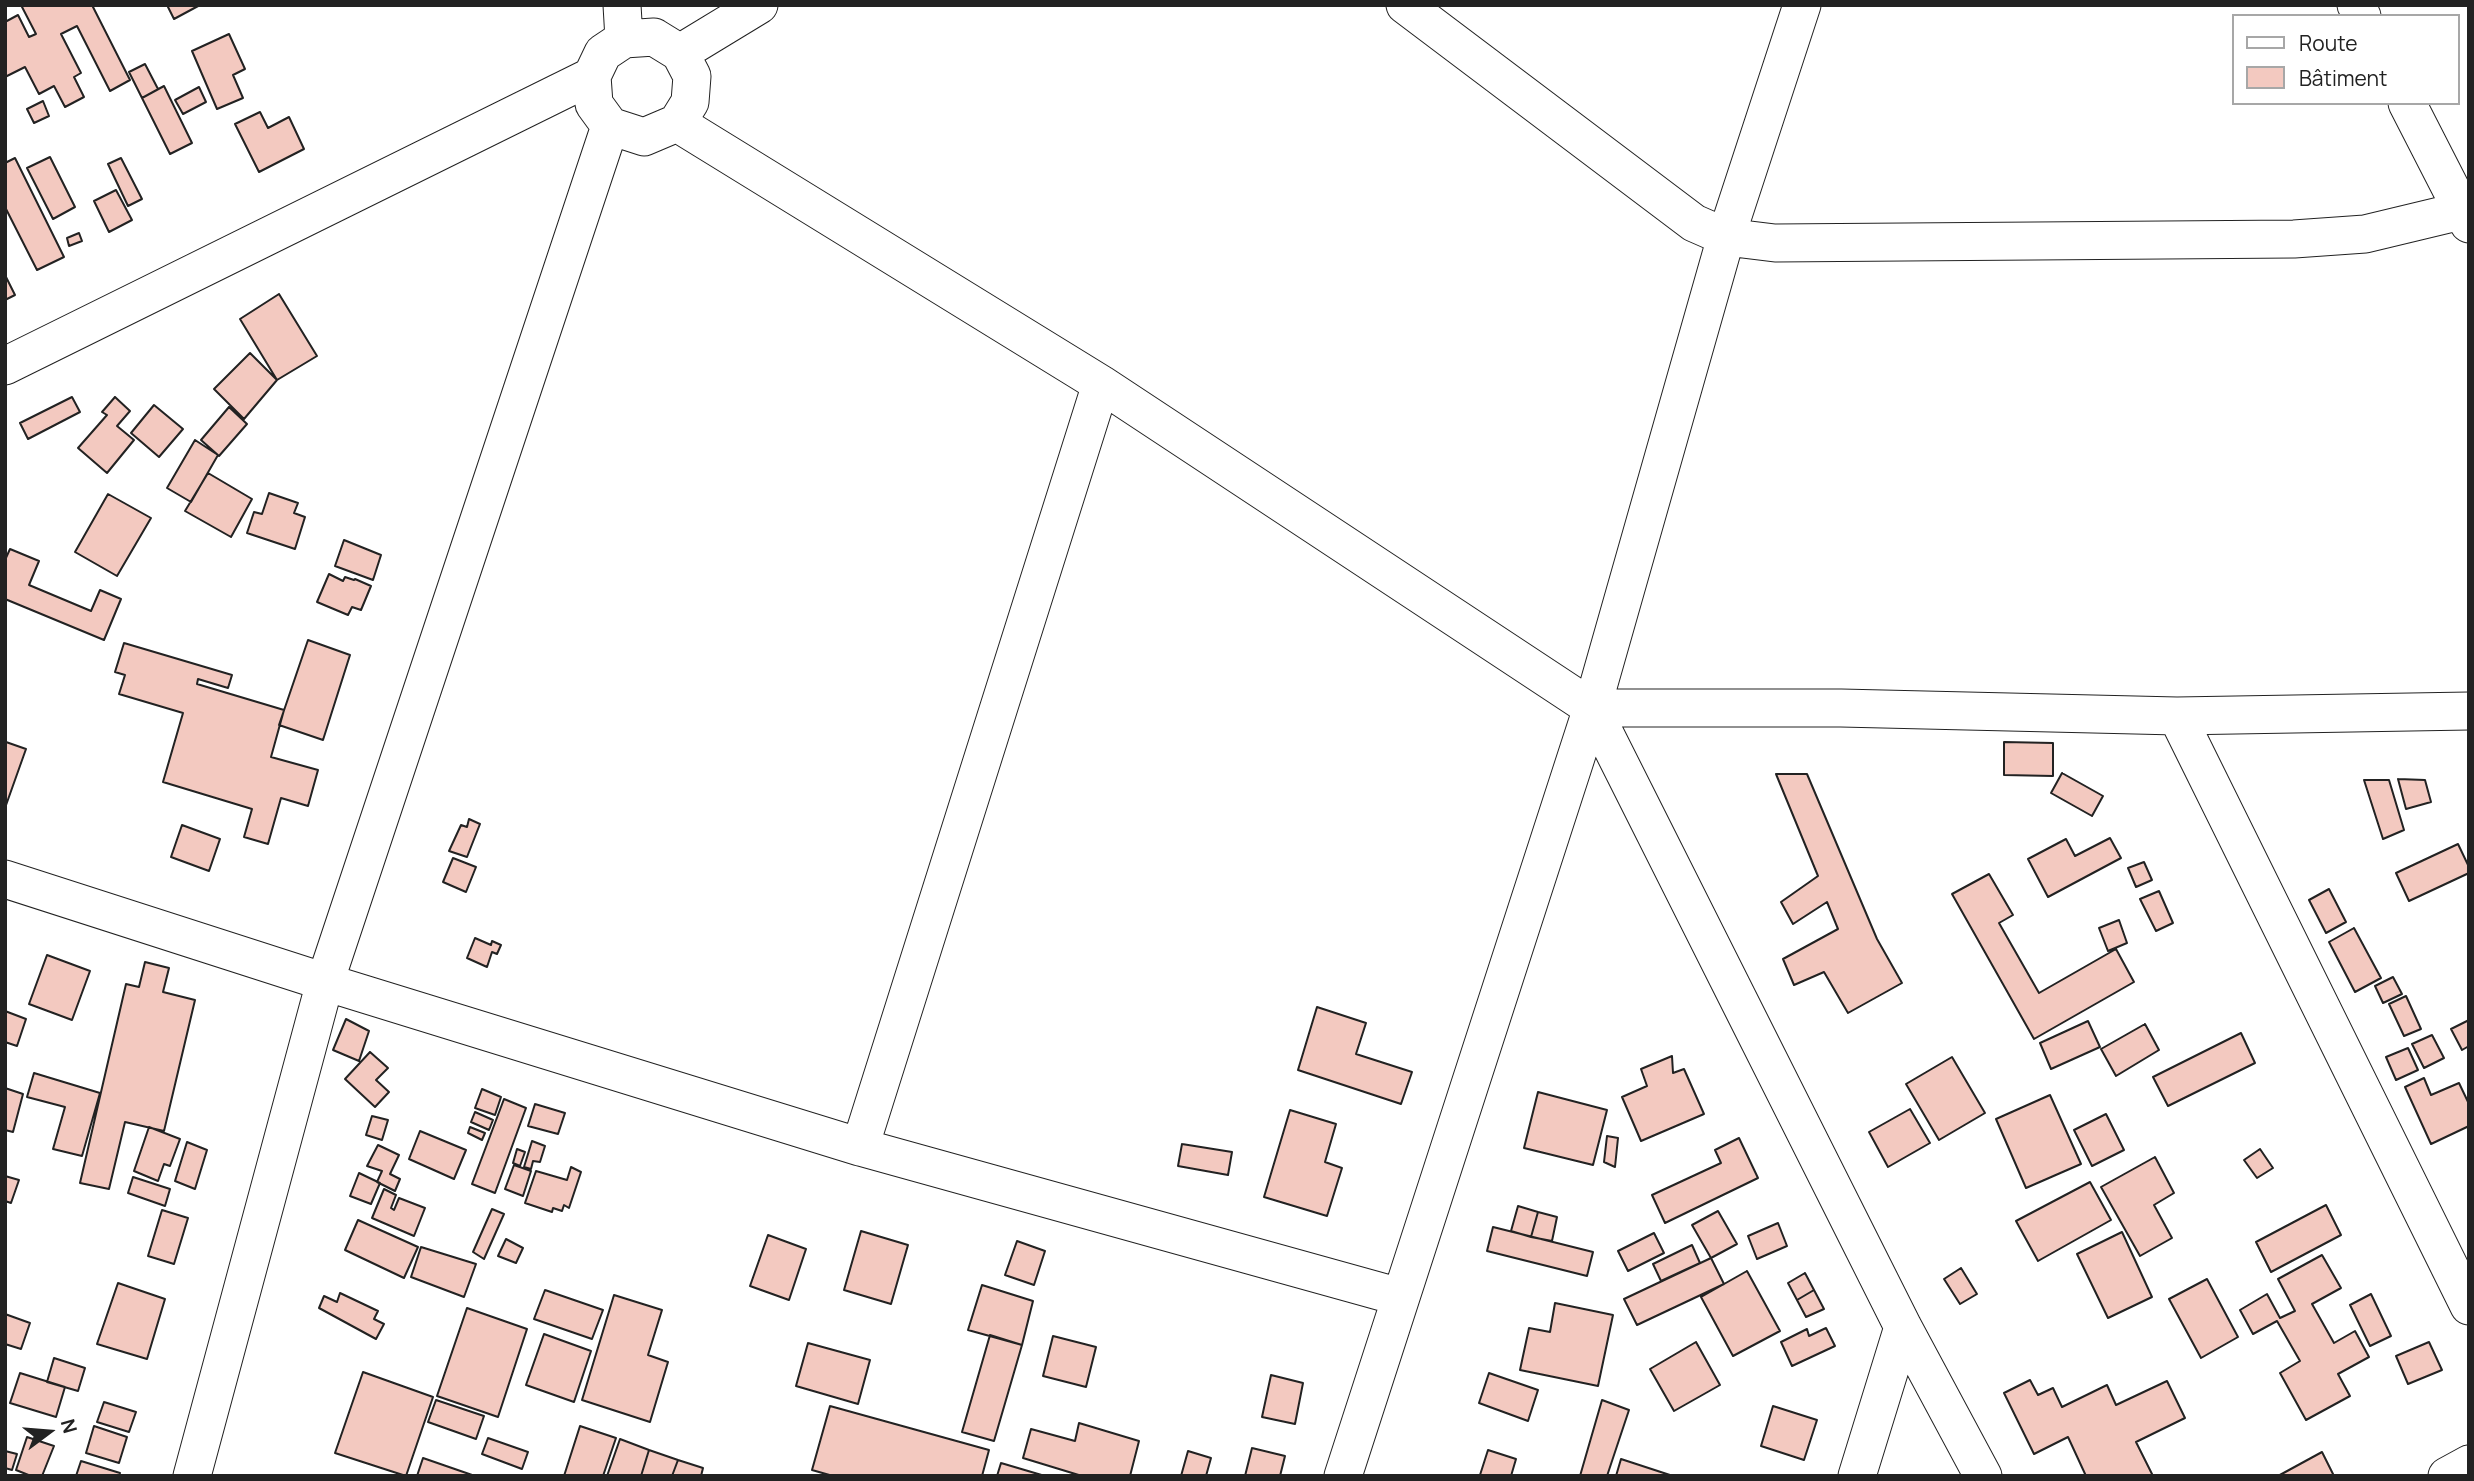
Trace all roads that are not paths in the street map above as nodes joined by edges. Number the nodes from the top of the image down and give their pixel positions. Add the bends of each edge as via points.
1 (760, 5) edge
2 (1405, 5) edge
3 (1802, 5) edge
4 (623, 22) edge
5 (680, 53) junction
6 (592, 76) junction
7 (2408, 105) edge
8 (677, 123) junction
9 (610, 125) junction
10 (2467, 215) edge
11 (1726, 237) junction
12 (5, 366) edge
13 (1101, 384) junction
14 (1592, 708) junction
15 (2469, 712) edge
16 (2177, 716) junction
17 (5, 879) edge
18 (326, 982) junction
19 (860, 1147) junction
20 (1400, 1297) junction
21 (2469, 1306) edge
22 (1903, 1327) junction
23 (2469, 1464) edge
24 (196, 1475) edge
25 (1343, 1476) edge
26 (1857, 1476) edge
27 (1983, 1476) edge
28 (2447, 1476) edge

1 - 5 street
2 - 11 street via 1694,223
3 - 11 street
4 - 5 street
4 - 6 street
5 - 8 street via 692,76 690,102
6 - 9 street via 594,104
6 - 12 street
7 - 10 street
8 - 9 street via 644,137
8 - 13 street
9 - 18 street
10 - 11 street via 2365,234 2294,239 1775,243
11 - 14 street
13 - 14 street
13 - 19 street
14 - 16 street
14 - 20 street
14 - 22 street
15 - 16 street
16 - 21 street
17 - 18 street
18 - 19 street
18 - 24 street
19 - 20 street
20 - 25 street
22 - 26 street
22 - 27 street
23 - 28 street

